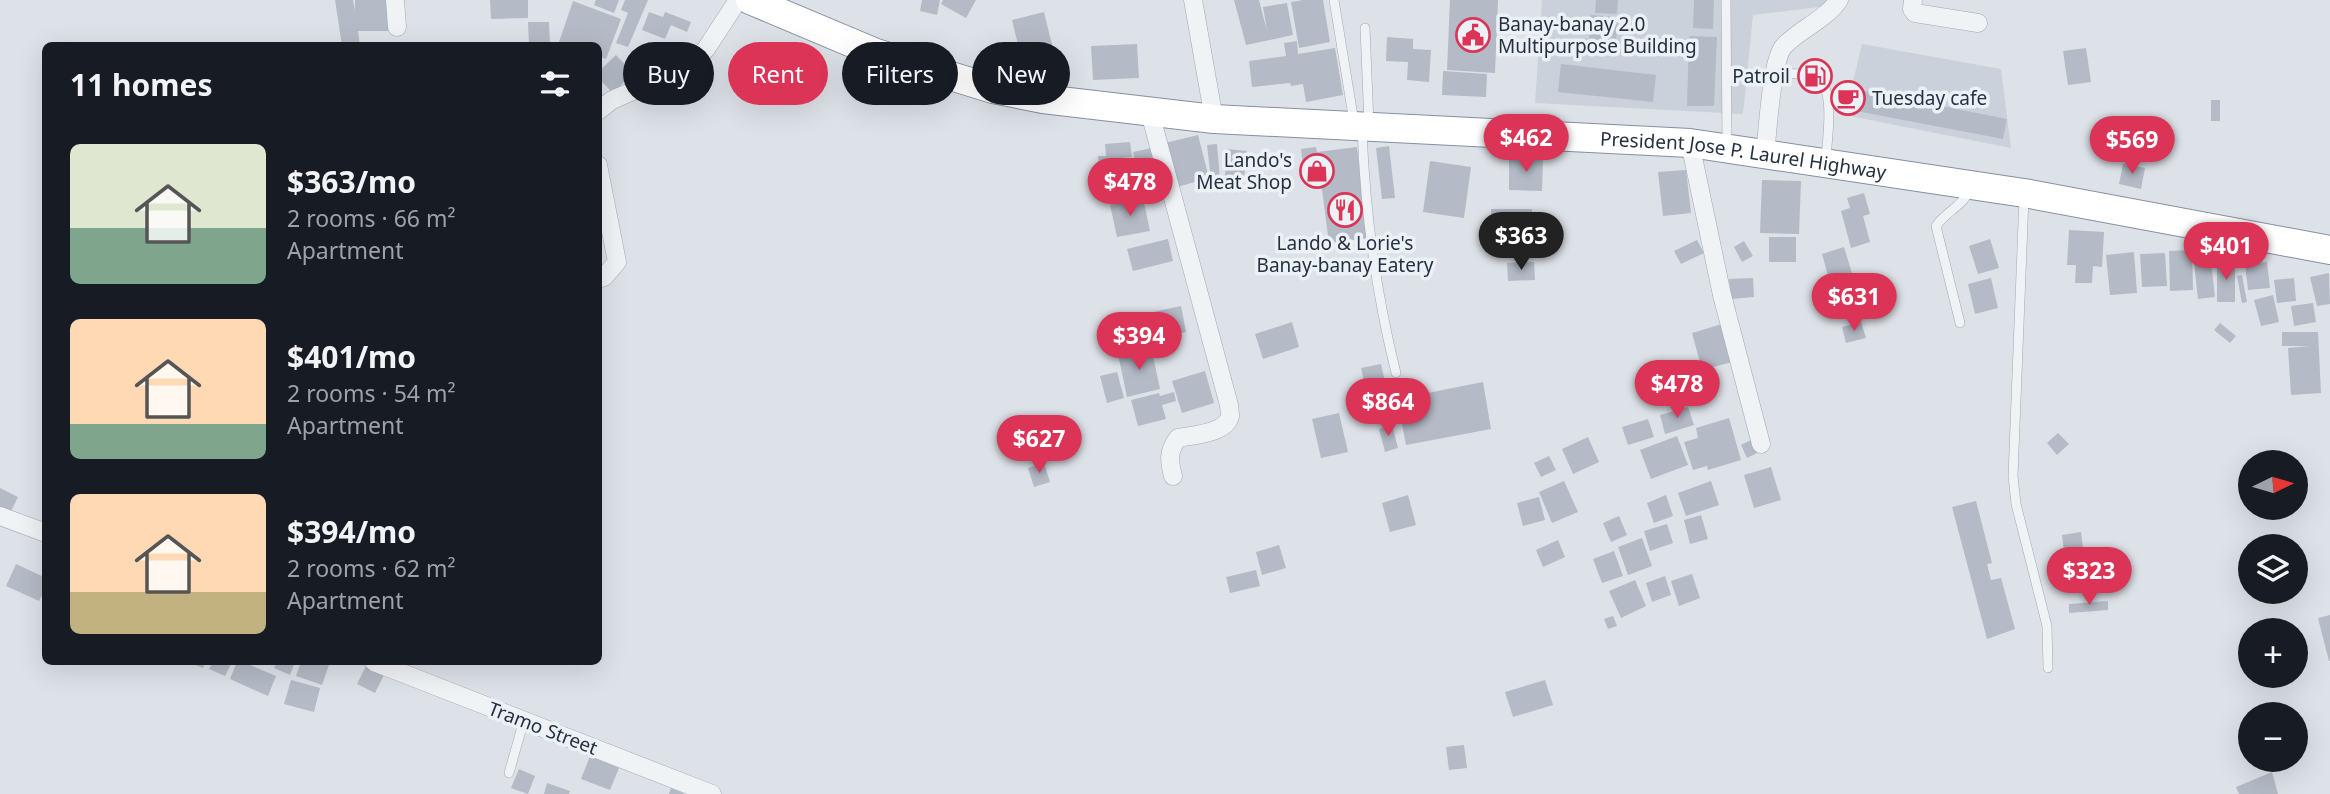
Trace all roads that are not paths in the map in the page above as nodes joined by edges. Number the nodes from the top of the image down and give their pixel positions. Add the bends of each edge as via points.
1 (395, 0) edge
2 (738, 0) edge
3 (750, 0) edge
4 (1193, 0) edge
5 (1334, 0) edge
6 (1726, 0) edge
7 (1839, 0) edge
8 (1913, 0) edge
9 (1979, 23) dead end
10 (397, 27) dead end
11 (1365, 28) dead end
12 (1774, 74) junction
13 (602, 108) edge
14 (1150, 113) junction
15 (1214, 119) junction
16 (1362, 127) junction
17 (1690, 143) junction
18 (1727, 148) junction
19 (1765, 154) junction
20 (1826, 162) junction
21 (602, 185) edge
22 (1971, 186) junction
23 (2024, 193) junction
24 (2330, 250) edge
25 (1374, 269) junction
26 (1361, 271) dead end
27 (602, 278) edge
28 (1960, 323) dead end
29 (1396, 373) dead end
30 (1761, 444) dead end
31 (1173, 476) dead end
32 (0, 516) edge
33 (42, 532) edge
34 (382, 665) edge
35 (2048, 668) dead end
36 (524, 720) junction
37 (509, 773) dead end
38 (712, 794) edge

1 - 10 street
2 - 13 street via 706,50 688,67
3 - 14 highway, President Jose P. Laurel Highway via 876,53 993,89
4 - 15 street
5 - 16 lane
6 - 18 lane
7 - 12 street via 1782,48
8 - 9 street via 1915,13
11 - 16 lane
12 - 19 street
12 - 20 lane via 1816,76 1825,85 1829,98
14 - 15 highway, President Jose P. Laurel Highway
14 - 31 street via 1230,417 1216,430 1178,438 1169,461
15 - 16 highway, President Jose P. Laurel Highway
16 - 17 highway, President Jose P. Laurel Highway
16 - 25 lane
17 - 18 highway, President Jose P. Laurel Highway
17 - 30 street via 1722,295
18 - 19 highway, President Jose P. Laurel Highway
19 - 20 highway, President Jose P. Laurel Highway
20 - 22 highway, President Jose P. Laurel Highway
21 - 27 street via 617,262
22 - 23 highway, President Jose P. Laurel Highway
22 - 28 lane via 1967,196 1936,226
23 - 24 highway, President Jose P. Laurel Highway
23 - 35 lane via 2013,476 2047,626
25 - 26 lane
25 - 29 lane
32 - 33 street
34 - 36 street, Tramo Street
36 - 37 lane
36 - 38 street, Tramo Street

